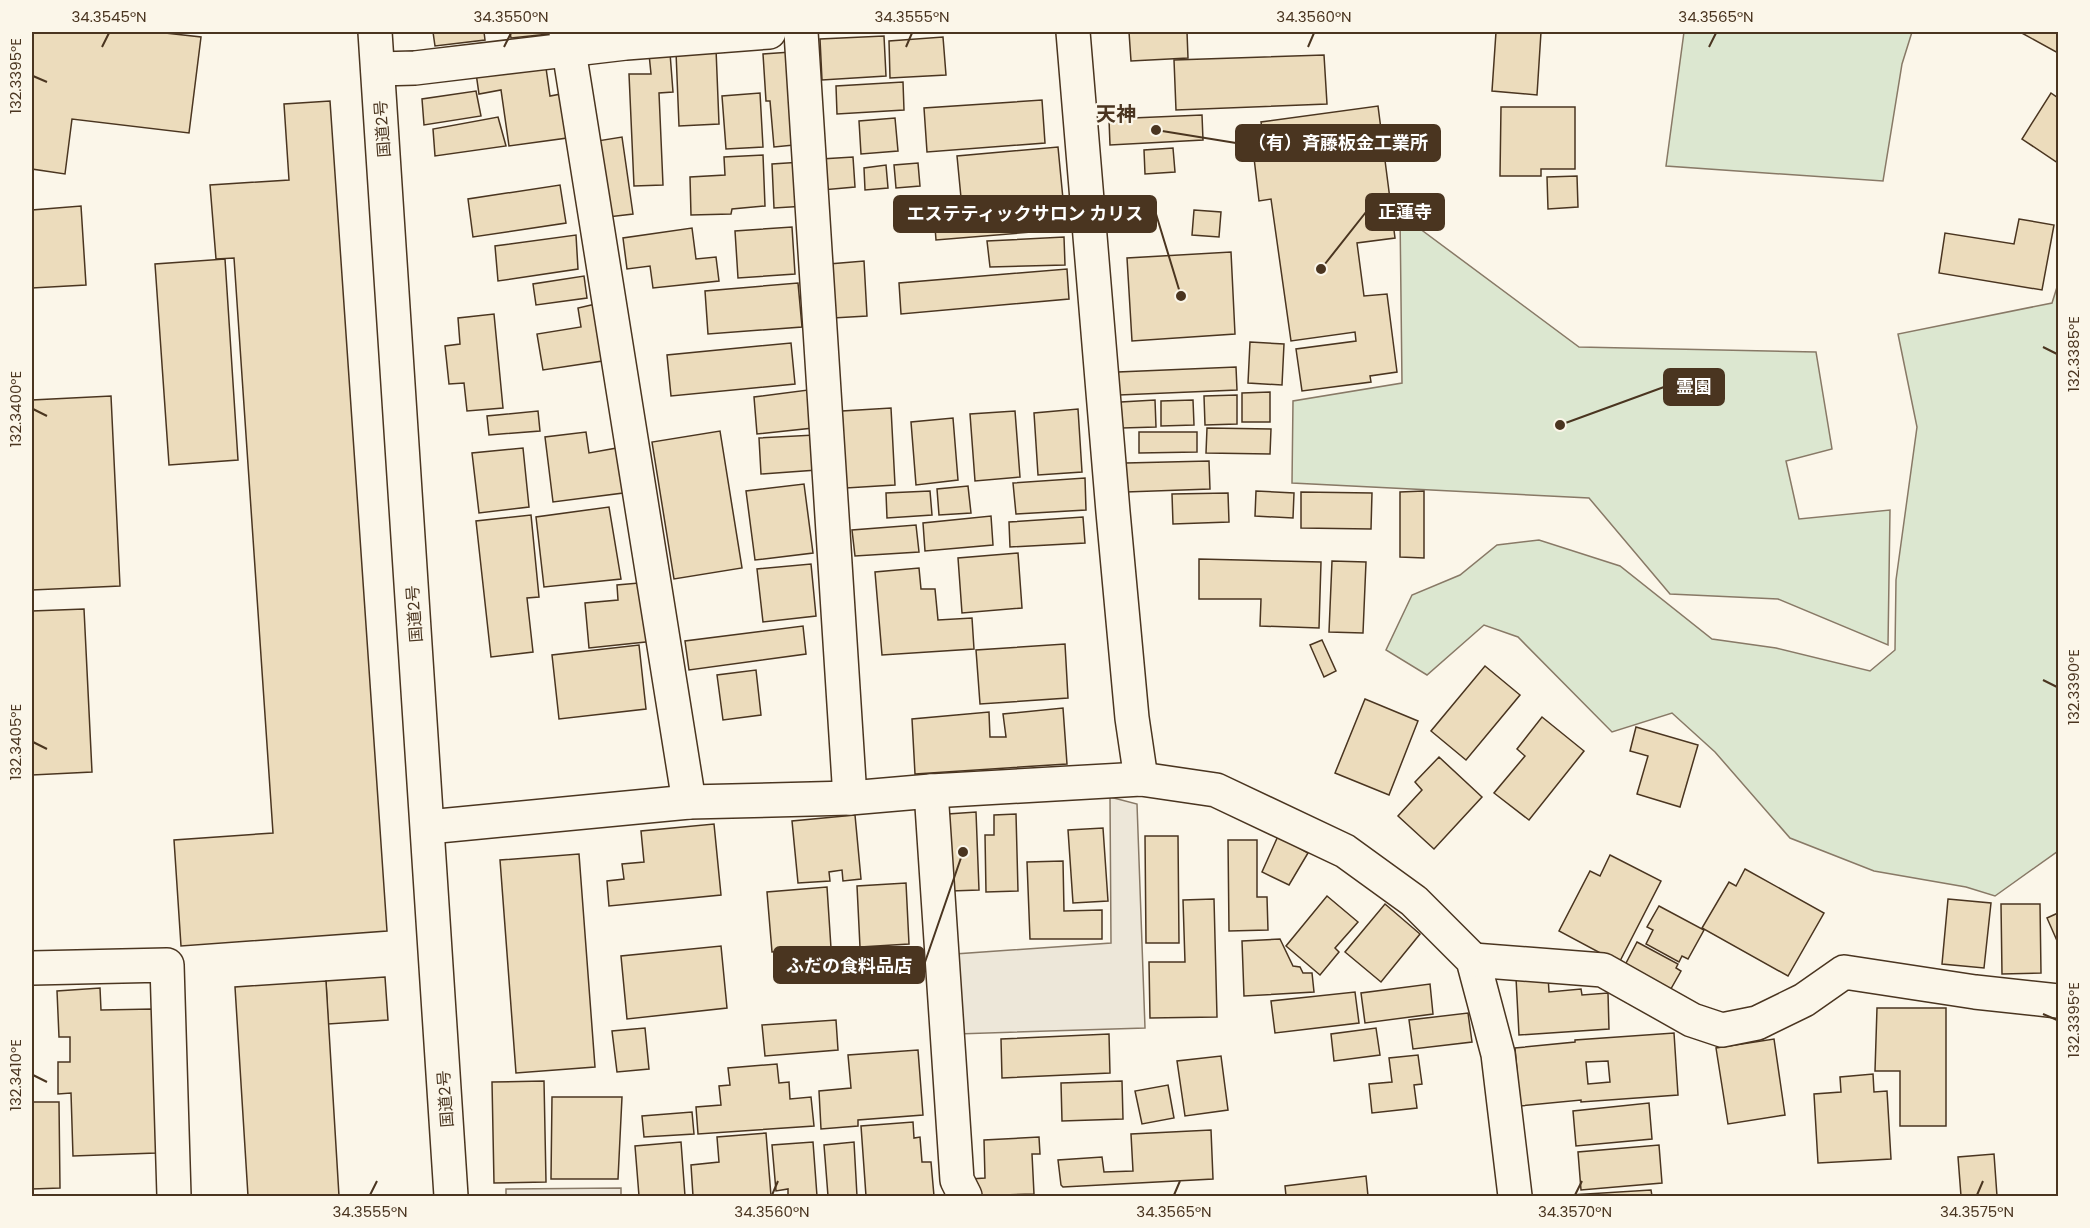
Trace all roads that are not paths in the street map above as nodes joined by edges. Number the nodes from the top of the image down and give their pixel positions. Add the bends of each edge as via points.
1 (375, 32) edge
2 (769, 32) edge
3 (801, 32) edge
4 (1073, 32) edge
5 (567, 41) edge
6 (378, 69) junction
7 (1141, 779) junction
8 (931, 791) junction
9 (850, 798) junction
10 (689, 802) junction
11 (428, 827) junction
12 (1473, 960) junction
13 (32, 968) edge
14 (2058, 1001) edge
15 (174, 1197) edge
16 (451, 1197) edge
17 (965, 1197) edge
18 (1515, 1197) edge

1 - 6 main road, 国道2号
2 - 5 main road
3 - 9 main road
4 - 7 main road via 1114,524
5 - 6 main road via 415,68
5 - 10 main road
6 - 11 main road, 国道2号
7 - 8 main road
7 - 12 main road via 1216,789 1345,851 1414,901
8 - 9 main road
8 - 17 main road via 957,1180
9 - 10 main road
10 - 11 main road
11 - 16 main road, 国道2号
12 - 14 main road via 1604,970 1692,1020 1722,1030 1757,1023 1804,1000 1844,972
12 - 18 main road via 1498,1053
13 - 15 main road via 167,965

